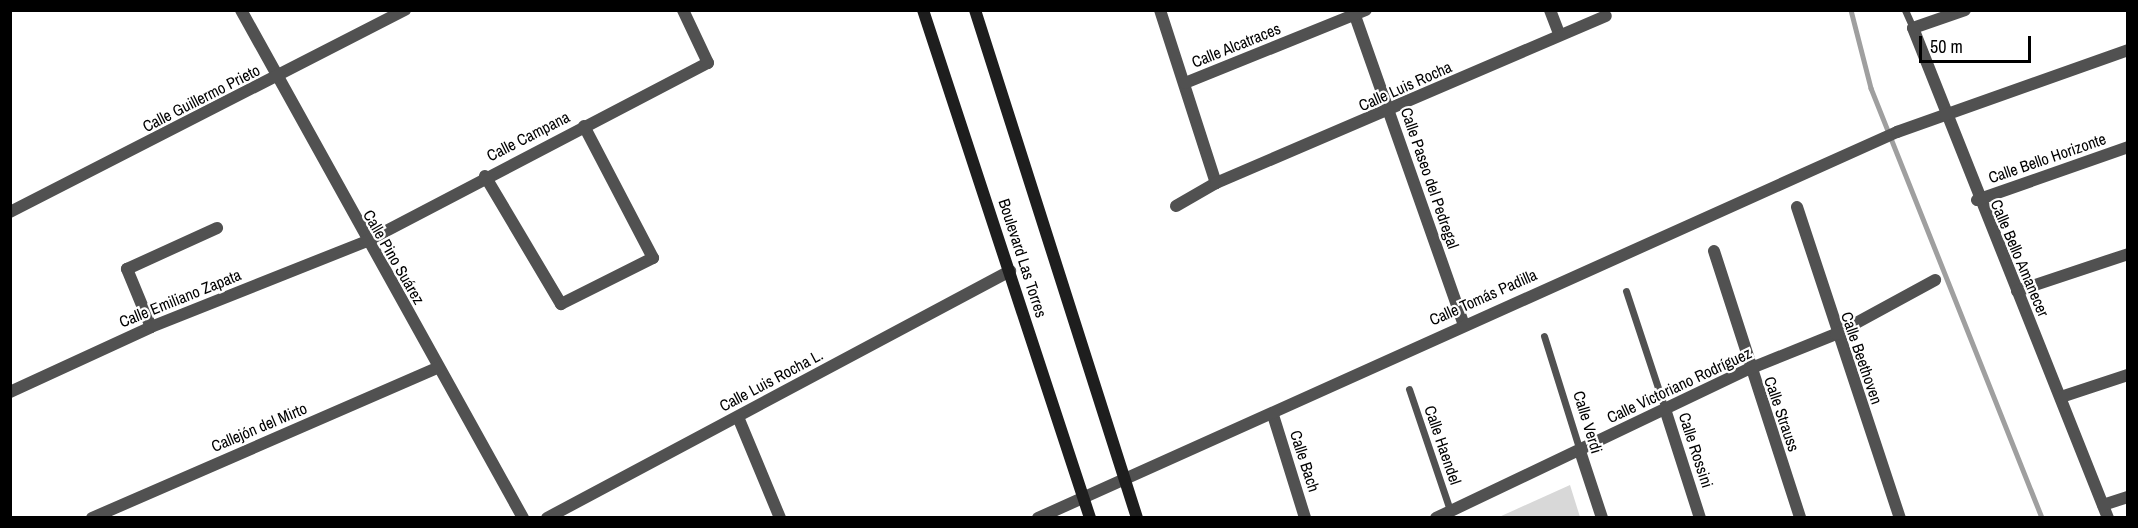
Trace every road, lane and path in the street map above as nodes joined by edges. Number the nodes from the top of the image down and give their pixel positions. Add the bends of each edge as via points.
1 (241, 10) edge
2 (405, 10) edge
3 (683, 10) edge
4 (922, 10) edge
5 (975, 10) edge
6 (1160, 10) edge
7 (1550, 10) edge
8 (1905, 10) edge
9 (1965, 10) edge
10 (1358, 12) edge
11 (1606, 16) dead end
12 (1913, 28) junction
13 (1559, 34) junction
14 (2127, 50) edge
15 (276, 79) junction
16 (1185, 83) junction
17 (1390, 113) junction
18 (1945, 116) junction
19 (584, 126) junction
20 (2127, 147) edge
21 (485, 177) junction
22 (1216, 183) junction
23 (1977, 200) junction
24 (1176, 206) dead end
25 (1797, 207) dead end
26 (10, 212) edge
27 (217, 228) dead end
28 (365, 242) junction
29 (1714, 251) dead end
30 (2127, 254) edge
31 (1010, 272) junction
32 (1935, 280) dead end
33 (1626, 291) dead end
34 (2017, 291) junction
35 (1463, 323) junction
36 (151, 327) junction
37 (1836, 334) junction
38 (1544, 336) dead end
39 (440, 367) junction
40 (1749, 369) junction
41 (2127, 375) edge
42 (1409, 389) dead end
43 (10, 393) edge
44 (2061, 397) junction
45 (1665, 409) junction
46 (1273, 415) junction
47 (738, 417) junction
48 (1580, 451) junction
49 (1125, 477) junction
50 (2127, 497) edge
51 (1083, 498) junction
52 (1450, 510) junction
53 (2105, 512) edge
54 (92, 518) edge
55 (523, 518) edge
56 (547, 518) edge
57 (780, 518) edge
58 (1038, 518) edge
59 (1090, 518) edge
60 (1137, 518) edge
61 (1305, 518) edge
62 (1436, 518) edge
63 (1602, 518) edge
64 (1700, 518) edge
65 (1800, 518) edge
66 (1900, 518) edge

1 - 15 street, Calle Pino Suárez
2 - 15 street, Calle Guillermo Prieto
3 - 19 street, Calle Campana via 708,63
4 - 31 street, Boulevard Las Torres
5 - 49 street, Boulevard Las Torres
6 - 16 street
7 - 13 street
8 - 12 lane, Calle Bello Amanecer
9 - 12 street
10 - 16 street, Calle Alcatraces
10 - 17 street, Calle Paseo del Pedregal
11 - 13 street, Calle Luis Rocha
12 - 18 street, Calle Bello Amanecer
13 - 17 street, Calle Luis Rocha
14 - 18 street, Calle Tomás Padilla
15 - 26 street, Calle Guillermo Prieto
15 - 28 street, Calle Pino Suárez
16 - 22 street
17 - 22 street, Calle Luis Rocha
17 - 35 street, Calle Paseo del Pedregal
18 - 23 street, Calle Bello Amanecer
18 - 35 street, Calle Tomás Padilla via 1897,132
19 - 21 street, Calle Campana
19 - 21 street via 653,258 561,304
20 - 23 street, Calle Bello Horizonte
21 - 28 street, Calle Campana
22 - 24 street, Calle Luis Rocha
23 - 34 street, Calle Bello Amanecer
25 - 37 street, Calle Beethoven
27 - 36 street via 127,269
28 - 36 street, Calle Emiliano Zapata
28 - 39 street, Calle Pino Suárez
29 - 40 street, Calle Strauss
30 - 34 street
31 - 47 street, Calle Luis Rocha L.
31 - 51 street, Boulevard Las Torres
32 - 37 street, Calle Victoriano Rodríguez
33 - 45 lane, Calle Rossini
34 - 44 street, Calle Bello Amanecer
35 - 46 street, Calle Tomás Padilla
36 - 43 street, Calle Emiliano Zapata
37 - 40 street, Calle Victoriano Rodríguez
37 - 66 street, Calle Beethoven
38 - 48 lane, Calle Verdi
39 - 54 street, Callejón del Mirto
39 - 55 street, Calle Pino Suárez
40 - 45 street, Calle Victoriano Rodríguez
40 - 65 street, Calle Strauss
41 - 44 street
42 - 52 lane, Calle Haendel
44 - 53 street, Calle Bello Amanecer
45 - 48 street, Calle Victoriano Rodríguez
45 - 64 street, Calle Rossini
46 - 49 street, Calle Tomás Padilla
46 - 61 street, Calle Bach
47 - 56 street, Calle Luis Rocha L.
47 - 57 street
48 - 52 street, Calle Victoriano Rodríguez
48 - 63 street, Calle Verdi
49 - 51 street, Calle Tomás Padilla
49 - 60 street, Boulevard Las Torres
50 - 53 street
51 - 58 street, Calle Tomás Padilla
51 - 59 street, Boulevard Las Torres
52 - 62 street, Calle Victoriano Rodríguez

